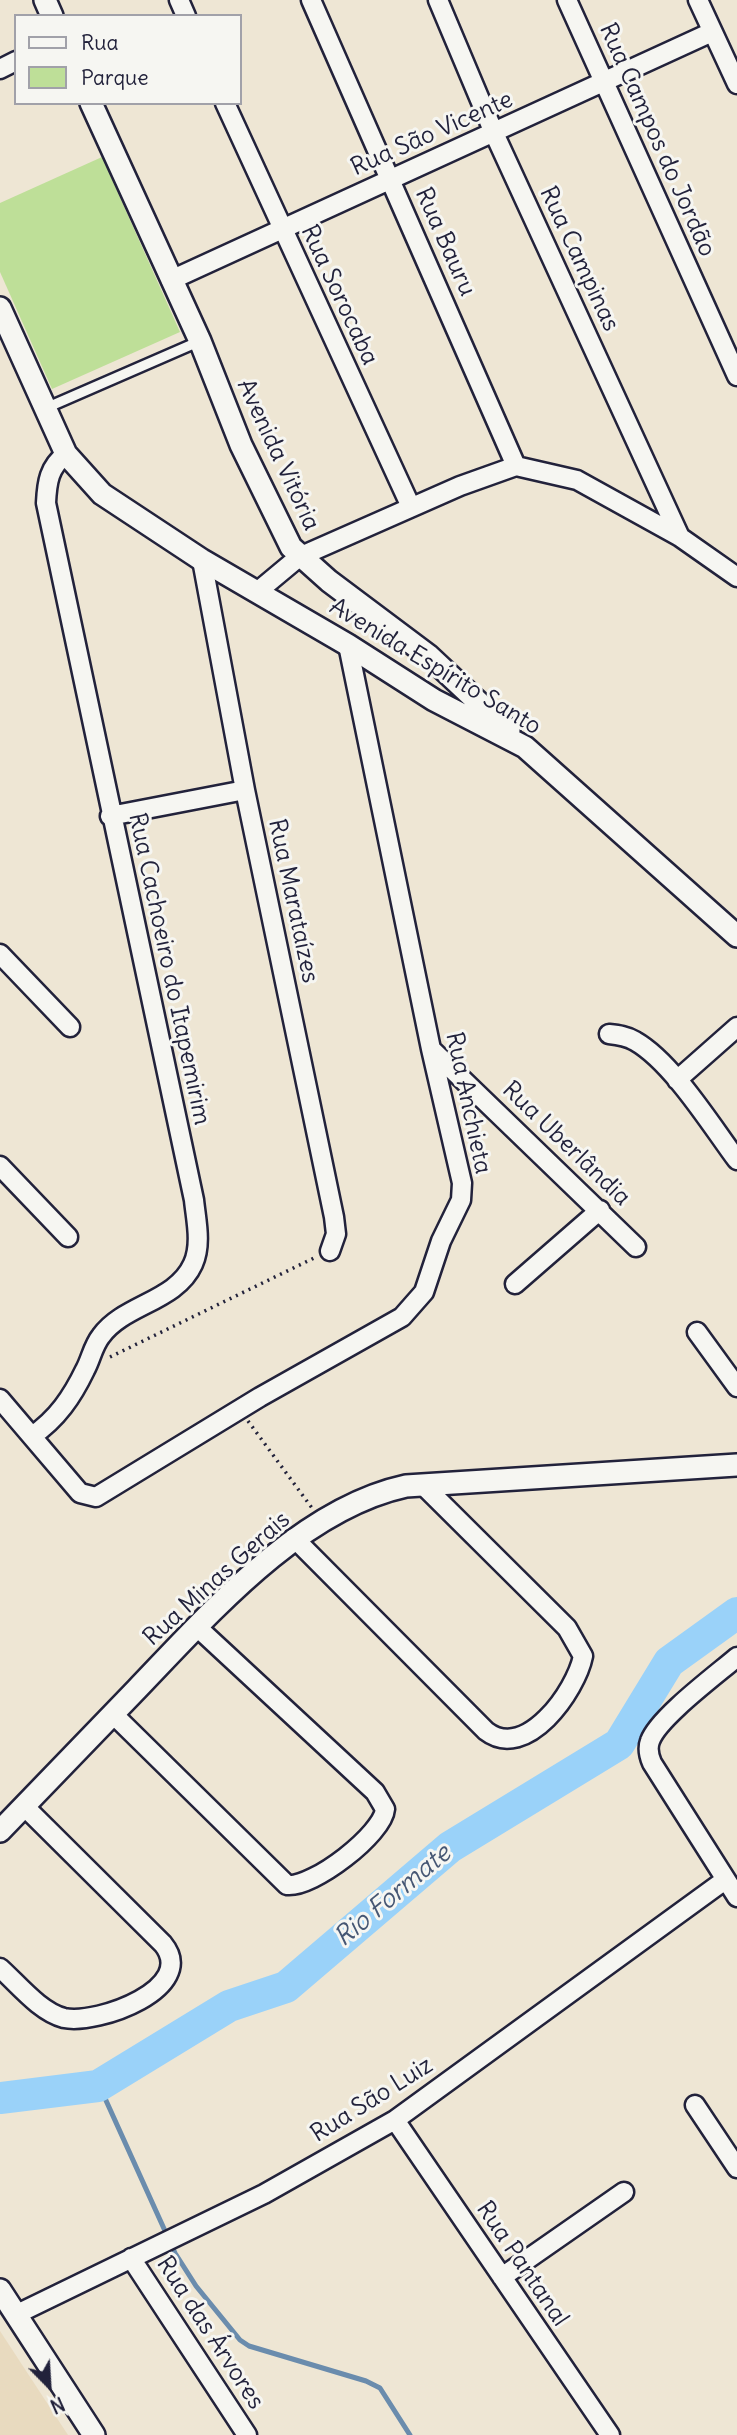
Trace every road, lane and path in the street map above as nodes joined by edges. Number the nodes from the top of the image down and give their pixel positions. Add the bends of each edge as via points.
1 (311, 0) edge
2 (438, 0) edge
3 (567, 0) edge
4 (698, 0) edge
5 (712, 32) junction
6 (604, 83) junction
7 (737, 84) edge
8 (92, 105) edge
9 (226, 105) edge
10 (494, 133) junction
11 (391, 180) junction
12 (282, 229) junction
13 (171, 279) junction
14 (0, 309) edge
15 (200, 341) junction
16 (733, 356) edge
17 (737, 376) edge
18 (46, 408) junction
19 (66, 454) junction
20 (516, 466) junction
21 (411, 508) junction
22 (680, 537) junction
23 (299, 557) junction
24 (202, 560) junction
25 (737, 577) edge
26 (257, 592) junction
27 (348, 645) junction
28 (449, 673) junction
29 (434, 700) junction
30 (525, 747) junction
31 (245, 790) junction
32 (110, 816) junction
33 (737, 936) edge
34 (0, 954) edge
35 (69, 1027) dead end
36 (737, 1027) edge
37 (609, 1034) dead end
38 (431, 1049) junction
39 (677, 1080) junction
40 (737, 1160) edge
41 (0, 1166) edge
42 (600, 1210) junction
43 (68, 1237) dead end
44 (636, 1247) dead end
45 (330, 1251) joint
46 (515, 1284) dead end
47 (697, 1332) dead end
48 (86, 1368) junction
49 (737, 1387) edge
50 (0, 1399) edge
51 (240, 1410) junction
52 (32, 1436) junction
53 (737, 1465) edge
54 (423, 1485) junction
55 (322, 1521) junction
56 (294, 1538) junction
57 (197, 1627) junction
58 (737, 1657) edge
59 (113, 1714) junction
60 (24, 1806) junction
61 (0, 1831) edge
62 (725, 1881) junction
63 (737, 1897) edge
64 (0, 1968) edge
65 (695, 2105) dead end
66 (394, 2120) junction
67 (737, 2168) edge
68 (624, 2192) dead end
69 (131, 2258) junction
70 (502, 2277) junction
71 (0, 2290) edge
72 (17, 2314) junction
73 (94, 2435) edge
74 (247, 2435) edge
75 (610, 2435) edge

1 - 11 street, Rua Bauru
2 - 10 street, Rua Campinas
3 - 6 street, Rua Campos do Jordão
4 - 5 street
5 - 6 street, Rua São Vicente
5 - 7 street
6 - 10 street, Rua São Vicente
6 - 16 street, Rua Campos do Jordão
8 - 13 street, Avenida Vitória
9 - 12 street, Rua Sorocaba
10 - 11 street, Rua São Vicente
10 - 22 street, Rua Campinas
11 - 12 street, Rua São Vicente
11 - 20 street, Rua Bauru
12 - 13 street, Rua São Vicente
12 - 21 street, Rua Sorocaba
13 - 15 street, Avenida Vitória
14 - 18 street, Avenida Espírito Santo
15 - 18 lane
15 - 23 street, Avenida Vitória via 241,445
16 - 17 street, Rua Campos do Jordão
18 - 19 street, Avenida Espírito Santo
19 - 24 street, Avenida Espírito Santo via 102,494
19 - 32 street, Rua Cachoeiro do Itapemirim via 55,463 47,482 46,503
20 - 21 street
20 - 22 street via 577,480
21 - 23 street
22 - 25 street
23 - 26 street
23 - 28 street, Avenida Vitória
24 - 26 street, Avenida Espírito Santo
24 - 31 street, Rua Marataízes
26 - 27 street, Avenida Espírito Santo
27 - 29 street, Avenida Espírito Santo
27 - 38 street, Rua Anchieta
28 - 29 street via 447,696
28 - 30 street, Avenida Vitória
29 - 30 street, Avenida Espírito Santo
30 - 33 street, Avenida Espírito Santo
31 - 32 street
31 - 45 street, Rua Marataízes via 334,1217 336,1234
32 - 48 street, Rua Cachoeiro do Itapemirim via 198,1235 188,1271 164,1294 101,1336
34 - 35 street
36 - 39 street
37 - 39 street via 635,1041
38 - 42 street, Rua Uberlândia
38 - 51 street, Rua Anchieta via 462,1193 424,1292 383,1330
39 - 40 street
41 - 43 street
42 - 44 street, Rua Uberlândia
42 - 46 street
45 - 48 path
47 - 49 street
48 - 52 street, Rua Cachoeiro do Itapemirim via 60,1412
50 - 52 street
51 - 52 street, Rua Anchieta via 106,1494 88,1497
51 - 55 path
53 - 54 street, Rua Minas Gerais
54 - 55 street, Rua Minas Gerais via 367,1497
54 - 56 street via 567,1628 583,1656 572,1688 533,1730 514,1740 504,1741 486,1731
55 - 56 street, Rua Minas Gerais
56 - 57 street, Rua Minas Gerais
57 - 59 street, Rua Minas Gerais
57 - 59 street via 375,1792 385,1809 382,1823 319,1877 287,1885
58 - 62 street via 676,1710 648,1746 652,1763
59 - 60 street, Rua Minas Gerais
60 - 61 street, Rua Minas Gerais
60 - 64 street via 163,1944 172,1961 171,1970 131,2006 82,2019 54,2015
62 - 63 street
62 - 66 street, Rua São Luiz
65 - 67 street
66 - 69 street, Rua São Luiz via 264,2194
66 - 70 street, Rua Pantanal
68 - 70 street
69 - 72 street, Rua São Luiz
69 - 74 street, Rua das Árvores
70 - 75 street, Rua Pantanal
71 - 72 street
72 - 73 street

